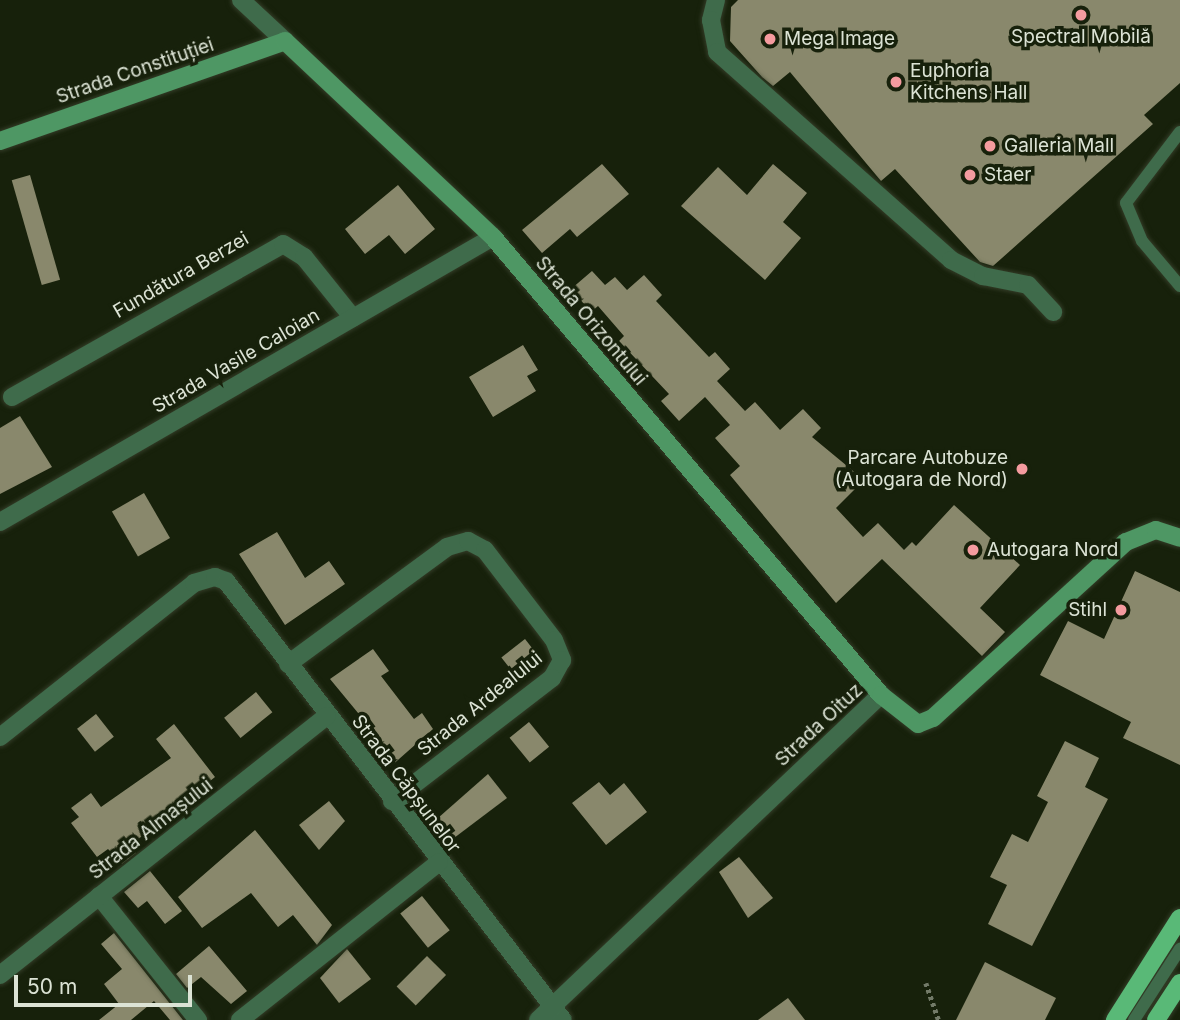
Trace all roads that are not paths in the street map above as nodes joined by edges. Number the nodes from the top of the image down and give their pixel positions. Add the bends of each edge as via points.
1 (241, 0) edge
2 (716, 0) edge
3 (285, 41) junction
4 (1180, 132) edge
5 (0, 141) edge
6 (493, 237) junction
7 (1180, 286) edge
8 (1053, 312) dead end
9 (354, 317) junction
10 (12, 397) dead end
11 (0, 522) edge
12 (1180, 538) edge
13 (288, 664) junction
14 (881, 695) junction
15 (327, 716) junction
16 (0, 737) edge
17 (392, 801) junction
18 (439, 862) junction
19 (99, 896) junction
20 (1180, 918) edge
21 (1180, 949) edge
22 (0, 975) edge
23 (1180, 983) edge
24 (557, 1013) edge
25 (198, 1020) edge
26 (240, 1020) edge
27 (538, 1020) edge
28 (1115, 1020) edge
29 (1134, 1020) edge
30 (1156, 1020) edge

1 - 3 street, Strada Orizontului
2 - 8 street via 711,20 717,52 951,260 983,276 1028,285
3 - 5 street, Strada Constituției
3 - 6 street, Strada Orizontului
4 - 7 lane via 1126,203 1142,240
6 - 9 street, Strada Vasile Caloian
6 - 14 street, Strada Orizontului
9 - 10 street, Fundătura Berzei via 304,257 284,244
9 - 11 street, Strada Vasile Caloian
12 - 14 street, Strada Oituz via 1156,530 1126,541 933,718 918,724 905,719
13 - 15 street, Strada Căpșunelor
13 - 16 street, Strada Căpșunelor via 226,581 215,577 194,583
13 - 17 street, Strada Ardealului via 447,547 468,541 485,550 554,640 562,660 552,678
14 - 24 street, Strada Oituz
15 - 17 street, Strada Căpșunelor
15 - 19 street, Strada Almașului
17 - 18 street, Strada Căpșunelor
18 - 24 street, Strada Căpșunelor
18 - 26 street
19 - 22 street, Strada Almașului
19 - 25 street
20 - 28 main road
21 - 29 lane
23 - 30 main road
24 - 27 street, Strada Oituz

